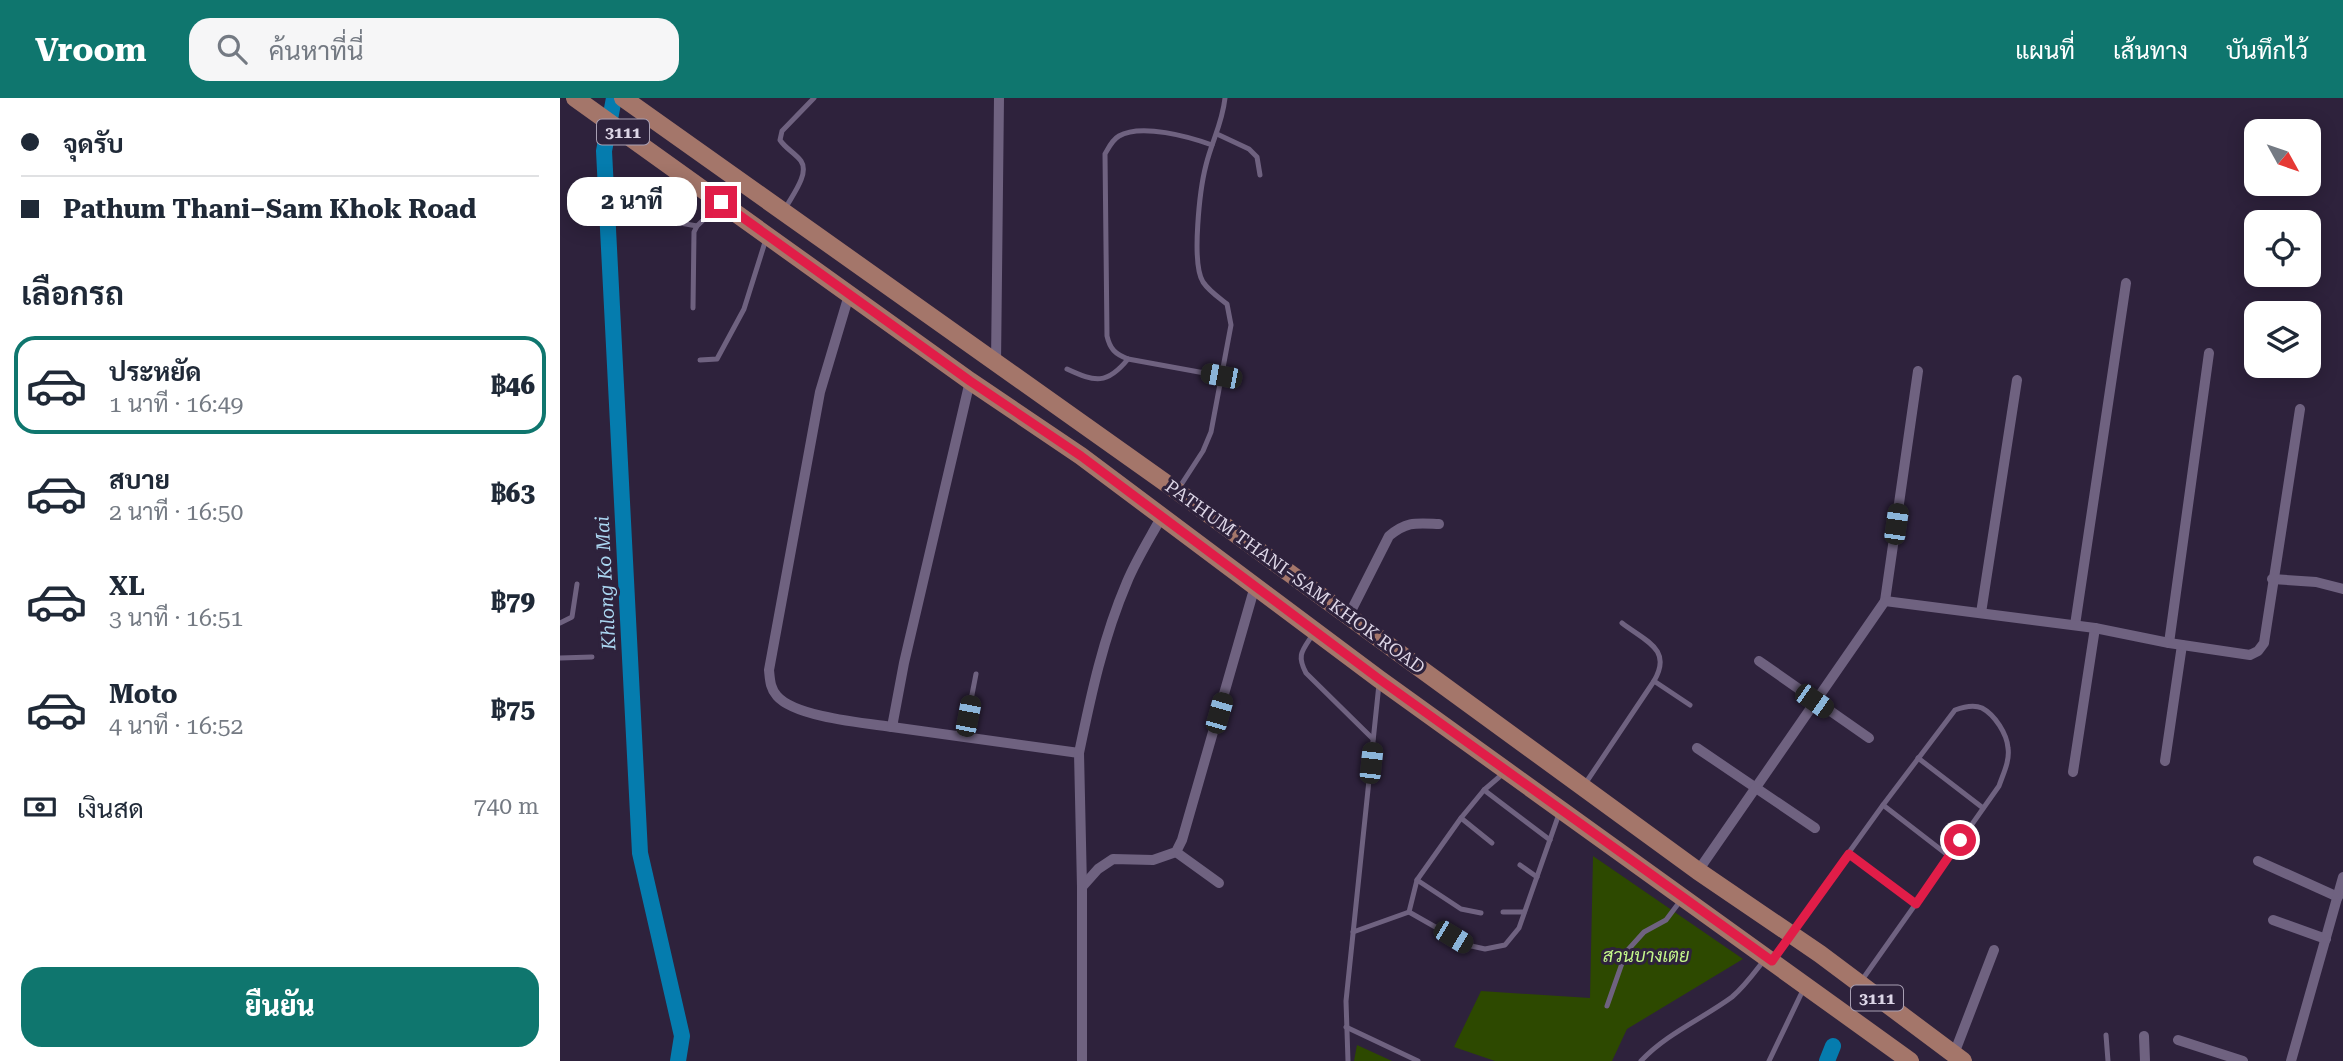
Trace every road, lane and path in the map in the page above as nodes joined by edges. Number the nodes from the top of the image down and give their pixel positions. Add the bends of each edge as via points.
1 (575, 98) edge
2 (623, 98) edge
3 (814, 98) edge
4 (999, 98) edge
5 (1225, 98) edge
6 (1217, 134) junction
7 (1212, 145) junction
8 (1260, 175) dead end
9 (721, 202) junction
10 (783, 212) junction
11 (669, 221) dead end
12 (697, 226) junction
13 (767, 236) junction
14 (2126, 283) dead end
15 (849, 295) junction
16 (693, 308) dead end
17 (2209, 353) dead end
18 (1128, 359) junction
19 (700, 360) dead end
20 (996, 364) junction
21 (1067, 369) dead end
22 (1918, 371) dead end
23 (1221, 376) junction
24 (2017, 380) dead end
25 (970, 381) junction
26 (2300, 408) dead end
27 (1177, 491) junction
28 (1161, 516) junction
29 (1439, 524) dead end
30 (2272, 579) junction
31 (577, 584) dead end
32 (1255, 586) junction
33 (2343, 589) edge
34 (1885, 601) junction
35 (1981, 613) junction
36 (1349, 615) junction
37 (560, 623) edge
38 (1622, 623) dead end
39 (2075, 625) junction
40 (2095, 628) junction
41 (1315, 631) junction
42 (2169, 643) junction
43 (2182, 645) junction
44 (592, 657) dead end
45 (560, 658) edge
46 (1759, 661) dead end
47 (976, 674) dead end
48 (1379, 679) junction
49 (1654, 681) junction
50 (1814, 701) junction
51 (1690, 705) dead end
52 (892, 727) junction
53 (964, 737) junction
54 (1869, 738) dead end
55 (1373, 739) junction
56 (1697, 748) dead end
57 (1079, 753) junction
58 (1918, 758) junction
59 (2165, 761) dead end
60 (1507, 770) junction
61 (2073, 772) dead end
62 (1584, 787) junction
63 (1755, 788) junction
64 (1483, 790) junction
65 (1883, 806) junction
66 (1561, 808) junction
67 (1983, 808) junction
68 (1461, 818) junction
69 (1815, 828) dead end
70 (1550, 840) junction
71 (1492, 843) dead end
72 (1176, 852) junction
73 (1849, 854) junction
74 (1949, 856) junction
75 (2258, 861) dead end
76 (1520, 865) dead end
77 (1698, 871) junction
78 (1537, 877) junction
79 (2343, 877) edge
80 (1417, 880) junction
81 (1219, 883) dead end
82 (1082, 887) junction
83 (1684, 897) junction
84 (2338, 897) junction
85 (1916, 904) junction
86 (1409, 912) junction
87 (1503, 912) dead end
88 (1524, 912) junction
89 (1481, 913) dead end
90 (2337, 919) edge
91 (2273, 920) dead end
92 (1353, 932) junction
93 (1791, 934) junction
94 (2326, 939) junction
95 (1994, 950) dead end
96 (1769, 959) junction
97 (1859, 984) junction
98 (1805, 985) junction
99 (1607, 1006) dead end
100 (1346, 1027) junction
101 (2106, 1035) dead end
102 (2144, 1036) dead end
103 (2178, 1040) dead end
104 (1958, 1057) edge
105 (1082, 1061) edge
106 (1348, 1061) edge
107 (1418, 1061) edge
108 (1641, 1061) edge
109 (1769, 1061) edge
110 (1910, 1061) edge
111 (2108, 1061) edge
112 (2146, 1061) edge
113 (2243, 1061) edge
114 (2291, 1061) edge

1 - 9 main road, PATHUM THANI–SAM KHOK ROAD / 3111
2 - 10 main road, PATHUM THANI–SAM KHOK ROAD / 3111
3 - 10 lane via 782,131 780,140 804,168
4 - 20 street
5 - 6 lane
6 - 7 lane
6 - 8 lane via 1249,149 1257,157
7 - 18 lane via 1177,134 1135,131 1112,141 1105,154 1107,336 1117,355
7 - 23 lane via 1204,170 1198,271 1230,313
9 - 12 lane
9 - 13 main road, PATHUM THANI–SAM KHOK ROAD / 3111
10 - 20 main road, PATHUM THANI–SAM KHOK ROAD / 3111
11 - 12 lane
12 - 16 lane
13 - 15 main road, PATHUM THANI–SAM KHOK ROAD / 3111
13 - 19 lane via 744,309 717,359
14 - 39 street
15 - 25 main road, PATHUM THANI–SAM KHOK ROAD / 3111
15 - 52 street via 821,392 769,670 770,685 794,707
17 - 42 street
18 - 21 lane via 1109,378 1097,380
18 - 23 lane
20 - 27 main road, PATHUM THANI–SAM KHOK ROAD / 3111
22 - 34 street
23 - 27 lane via 1211,432
24 - 35 street
25 - 28 main road, PATHUM THANI–SAM KHOK ROAD / 3111
25 - 52 street
26 - 30 street
27 - 36 main road, PATHUM THANI–SAM KHOK ROAD / 3111
28 - 32 main road, PATHUM THANI–SAM KHOK ROAD / 3111
28 - 57 street via 1112,620 1094,678
29 - 36 street via 1410,523 1389,536
30 - 33 street
30 - 43 street via 2264,643 2258,652 2250,655
31 - 37 lane via 572,617
32 - 41 main road, PATHUM THANI–SAM KHOK ROAD / 3111
32 - 72 street
34 - 35 street
34 - 50 street
35 - 39 street
36 - 62 main road, PATHUM THANI–SAM KHOK ROAD / 3111
38 - 49 lane via 1660,652 1662,662
39 - 40 street
40 - 42 street
40 - 61 street
41 - 48 main road, PATHUM THANI–SAM KHOK ROAD / 3111
41 - 55 lane via 1300,663
42 - 43 street
43 - 59 street
44 - 45 lane
46 - 50 street
47 - 53 lane
48 - 55 lane
48 - 60 main road, PATHUM THANI–SAM KHOK ROAD / 3111
49 - 51 lane
49 - 62 lane
50 - 54 street
50 - 63 street
52 - 53 street
53 - 57 street
55 - 92 lane
56 - 63 street
57 - 82 street
58 - 65 lane
58 - 67 lane
58 - 67 lane via 1955,710 1982,708 2004,730 2009,750 1999,786
60 - 64 lane
60 - 66 main road, PATHUM THANI–SAM KHOK ROAD / 3111
62 - 77 main road, PATHUM THANI–SAM KHOK ROAD / 3111
63 - 69 street
63 - 77 street
64 - 68 lane
64 - 70 lane
65 - 73 lane
65 - 74 lane
66 - 70 lane
66 - 83 main road, PATHUM THANI–SAM KHOK ROAD / 3111
67 - 74 lane
68 - 71 lane
68 - 80 lane
70 - 78 lane
72 - 81 street
72 - 82 street via 1153,860 1113,859
73 - 85 lane
73 - 93 lane
74 - 85 lane
75 - 84 street
76 - 78 lane
77 - 93 main road, PATHUM THANI–SAM KHOK ROAD / 3111
78 - 88 lane
79 - 84 street
80 - 86 lane
80 - 89 lane via 1461,909
82 - 105 street
83 - 96 main road, PATHUM THANI–SAM KHOK ROAD / 3111
83 - 99 lane via 1666,920 1644,932 1626,952
84 - 90 street
85 - 97 lane
86 - 88 lane via 1467,945 1485,949 1505,945 1519,928
86 - 92 lane
87 - 88 lane
90 - 94 street
91 - 94 street
92 - 100 lane
93 - 96 lane
93 - 97 main road, PATHUM THANI–SAM KHOK ROAD / 3111
94 - 114 street
95 - 104 street
96 - 98 main road, PATHUM THANI–SAM KHOK ROAD / 3111
96 - 108 lane via 1732,996
97 - 104 main road, PATHUM THANI–SAM KHOK ROAD / 3111
98 - 109 lane
98 - 110 main road, PATHUM THANI–SAM KHOK ROAD / 3111
100 - 106 lane
100 - 107 lane
101 - 111 lane
102 - 112 street
103 - 113 street

